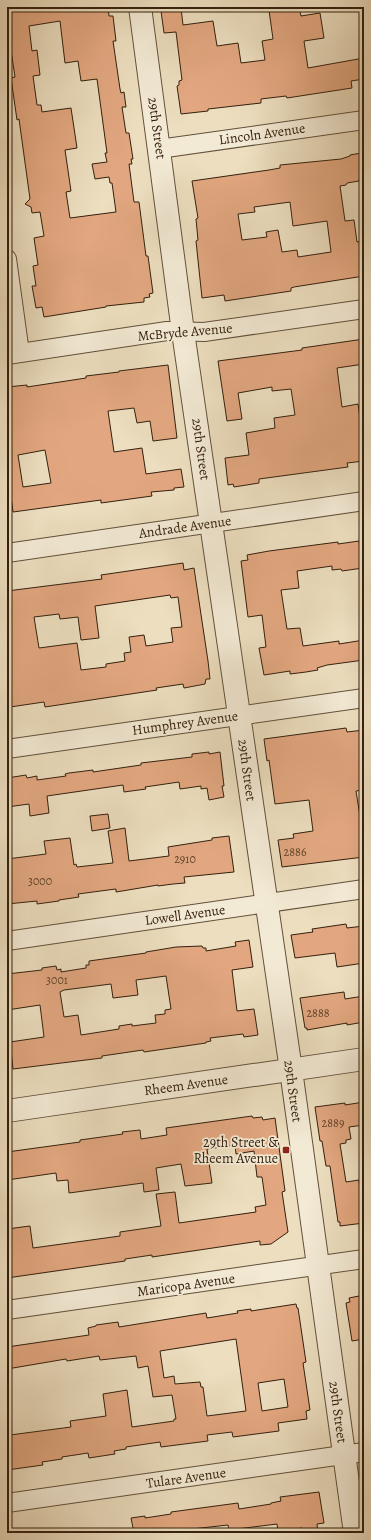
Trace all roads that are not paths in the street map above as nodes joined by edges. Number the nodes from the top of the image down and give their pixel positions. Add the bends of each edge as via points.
1 (140, 7) edge
2 (364, 120) edge
3 (159, 149) junction
4 (7, 259) edge
5 (364, 309) edge
6 (183, 332) junction
7 (14, 354) edge
8 (364, 502) edge
9 (211, 523) junction
10 (7, 553) edge
11 (364, 698) edge
12 (239, 715) junction
13 (7, 749) edge
14 (364, 890) edge
15 (266, 904) junction
16 (7, 941) edge
17 (364, 1059) edge
18 (291, 1070) junction
19 (7, 1111) edge
20 (364, 1259) edge
21 (318, 1266) junction
22 (7, 1310) edge
23 (354, 1454) edge
24 (7, 1503) edge
25 (355, 1533) edge

1 - 3 street, 29th Street
2 - 3 street, Lincoln Avenue
3 - 6 street, 29th Street
4 - 7 street
5 - 6 street, McBryde Avenue via 204,332
6 - 7 street, McBryde Avenue via 167,331
6 - 9 street, 29th Street
8 - 9 street, Andrade Avenue
9 - 10 street, Andrade Avenue
9 - 12 street, 29th Street
11 - 12 street, Humphrey Avenue
12 - 13 street, Humphrey Avenue
12 - 15 street, 29th Street
14 - 15 street, Lowell Avenue
15 - 16 street, Lowell Avenue
15 - 18 street, 29th Street
17 - 18 street, Rheem Avenue
18 - 19 street, Rheem Avenue
18 - 21 street, 29th Street
20 - 21 street, Maricopa Avenue
21 - 22 street, Maricopa Avenue
21 - 23 street, 29th Street
23 - 24 street, Tulare Avenue
23 - 25 street, 29th Street

